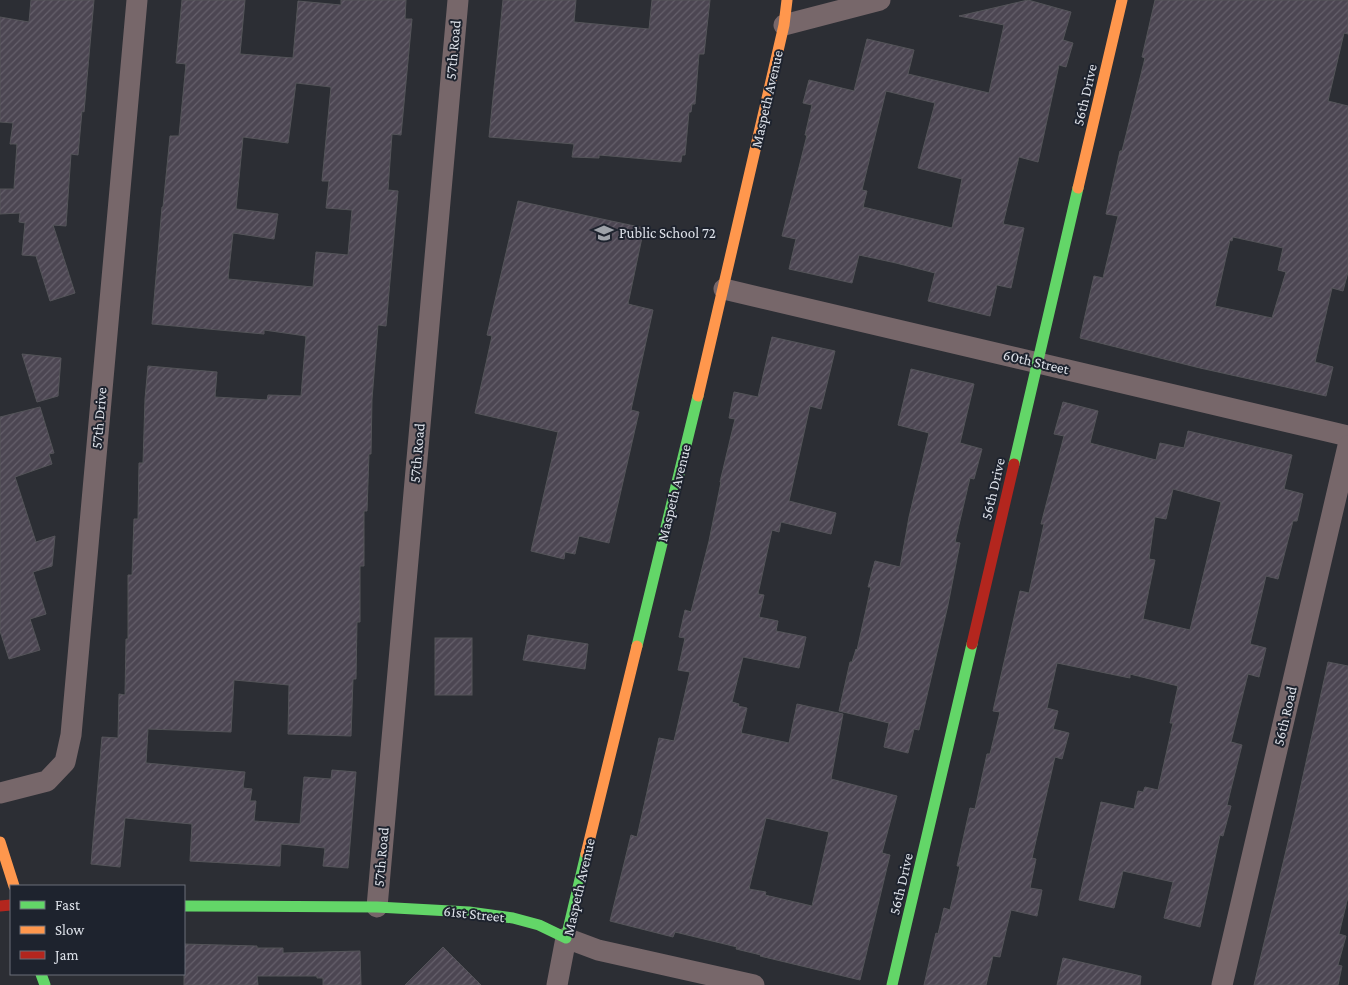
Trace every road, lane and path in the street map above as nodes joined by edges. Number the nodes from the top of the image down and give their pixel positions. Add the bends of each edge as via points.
1 (137, 0) edge
2 (458, 0) edge
3 (787, 0) edge
4 (880, 0) edge
5 (1122, 0) edge
6 (784, 25) junction
7 (724, 289) junction
8 (1038, 362) junction
9 (1348, 436) edge
10 (1348, 446) edge
11 (0, 793) edge
12 (0, 842) edge
13 (14, 885) edge
14 (185, 906) edge
15 (377, 907) junction
16 (566, 938) junction
17 (556, 985) edge
18 (754, 985) edge
19 (892, 985) edge
20 (1222, 985) edge

1 - 11 street, 57th Drive via 70,735 65,762 47,781
2 - 15 street, 57th Road
3 - 6 street, Maspeth Avenue
4 - 6 street
5 - 8 street, 56th Drive
6 - 7 street, Maspeth Avenue
7 - 8 street, 60th Street
7 - 16 street, Maspeth Avenue
8 - 9 street, 60th Street
8 - 19 street, 56th Drive
10 - 20 street, 56th Road
12 - 13 street
14 - 15 street, 61st Street
15 - 16 street, 61st Street via 513,918 540,925
16 - 17 street, Maspeth Avenue
16 - 18 street, 61st Street via 598,950

